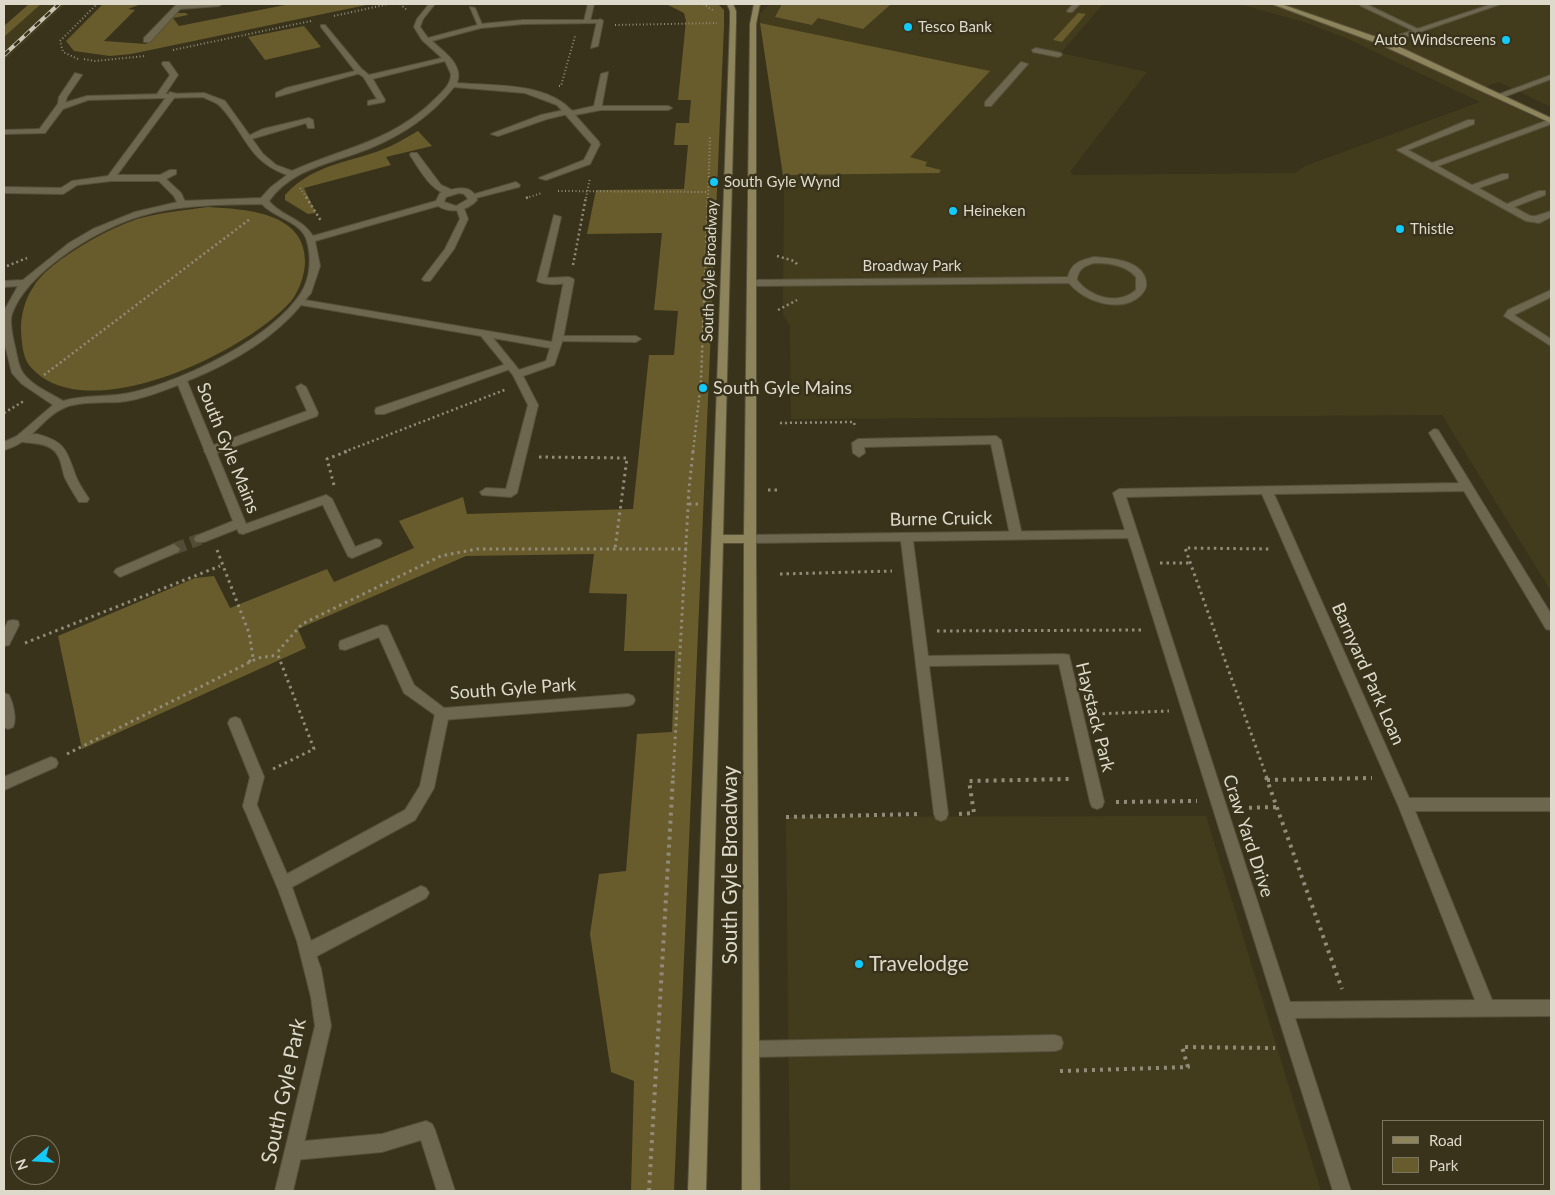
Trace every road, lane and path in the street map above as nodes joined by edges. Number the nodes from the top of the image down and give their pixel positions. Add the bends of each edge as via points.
1 (97, 4) edge
2 (219, 4) edge
3 (389, 4) edge
4 (432, 4) edge
5 (591, 4) edge
6 (703, 4) edge
7 (730, 4) edge
8 (757, 4) edge
9 (1077, 4) edge
10 (1275, 4) edge
11 (1498, 4) edge
12 (179, 5) edge
13 (1362, 5) dead end
14 (472, 8) dead end
15 (1070, 11) dead end
16 (325, 18) dead end
17 (316, 20) dead end
18 (583, 21) junction
19 (599, 23) junction
20 (717, 24) junction
21 (323, 26) dead end
22 (481, 26) junction
23 (1418, 30) junction
24 (717, 33) dead end
25 (147, 40) dead end
26 (428, 40) junction
27 (1382, 42) junction
28 (594, 46) dead end
29 (1036, 50) dead end
30 (171, 51) dead end
31 (152, 55) dead end
32 (1058, 55) dead end
33 (446, 59) junction
34 (166, 64) dead end
35 (1024, 64) dead end
36 (360, 72) junction
37 (605, 74) dead end
38 (78, 75) dead end
39 (1551, 77) edge
40 (368, 78) junction
41 (453, 85) junction
42 (526, 91) junction
43 (161, 94) junction
44 (173, 94) junction
45 (280, 95) dead end
46 (1498, 96) junction
47 (371, 103) dead end
48 (988, 104) dead end
49 (60, 107) junction
50 (598, 108) junction
51 (668, 108) dead end
52 (570, 112) junction
53 (1551, 121) edge
54 (1471, 122) dead end
55 (311, 126) dead end
56 (711, 129) dead end
57 (4, 132) edge
58 (495, 134) dead end
59 (248, 138) junction
60 (414, 155) dead end
61 (587, 162) junction
62 (1431, 166) junction
63 (173, 172) dead end
64 (293, 174) junction
65 (1505, 176) dead end
66 (112, 178) junction
67 (161, 178) junction
68 (543, 178) dead end
69 (516, 185) dead end
70 (300, 187) dead end
71 (1472, 188) junction
72 (4, 190) edge
73 (449, 192) junction
74 (589, 192) junction
75 (707, 192) junction
76 (1542, 192) dead end
77 (472, 196) junction
78 (524, 198) dead end
79 (264, 201) junction
80 (439, 203) junction
81 (182, 204) junction
82 (1507, 207) junction
83 (460, 208) junction
84 (1551, 214) edge
85 (253, 217) dead end
86 (557, 218) dead end
87 (326, 229) dead end
88 (311, 239) junction
89 (427, 279) dead end
90 (569, 280) junction
91 (1072, 280) junction
92 (25, 283) junction
93 (752, 283) junction
94 (4, 284) edge
95 (1551, 293) edge
96 (301, 302) junction
97 (485, 335) junction
98 (636, 339) dead end
99 (557, 343) junction
100 (1551, 343) edge
101 (509, 366) junction
102 (40, 378) dead end
103 (519, 379) junction
104 (182, 381) junction
105 (301, 387) dead end
106 (31, 397) dead end
107 (61, 405) junction
108 (380, 410) dead end
109 (4, 413) edge
110 (780, 423) dead end
111 (1434, 433) dead end
112 (525, 438) junction
113 (21, 439) junction
114 (4, 446) edge
115 (858, 448) joint
116 (210, 451) junction
117 (1467, 488) junction
118 (1266, 490) junction
119 (486, 492) dead end
120 (83, 499) dead end
121 (326, 499) junction
122 (241, 525) junction
123 (1132, 534) junction
124 (1016, 536) junction
125 (906, 537) junction
126 (750, 538) junction
127 (200, 539) tunnel mouth
128 (717, 539) junction
129 (376, 543) dead end
130 (174, 549) tunnel mouth
131 (615, 549) junction
132 (687, 549) junction
133 (1292, 549) junction
134 (1190, 562) junction
135 (1142, 563) junction
136 (220, 566) junction
137 (910, 571) junction
138 (120, 572) dead end
139 (780, 574) dead end
140 (12, 625) dead end
141 (1551, 625) edge
142 (1162, 630) junction
143 (918, 631) junction
144 (4, 641) edge
145 (22, 644) dead end
146 (345, 645) dead end
147 (278, 655) junction
148 (922, 661) junction
149 (246, 665) junction
150 (4, 699) edge
151 (628, 700) dead end
152 (1188, 710) junction
153 (442, 714) junction
154 (1077, 714) junction
155 (8, 723) dead end
156 (235, 723) dead end
157 (51, 762) joint
158 (257, 777) junction
159 (1393, 777) junction
160 (1092, 778) junction
161 (1266, 780) junction
162 (4, 784) edge
163 (1097, 802) joint
164 (1551, 804) edge
165 (1219, 805) junction
166 (1405, 805) junction
167 (1278, 806) junction
168 (941, 814) junction
169 (786, 817) dead end
170 (283, 884) junction
171 (421, 893) dead end
172 (309, 951) junction
173 (1551, 1008) edge
174 (1284, 1010) junction
175 (1350, 1010) junction
176 (1488, 1010) junction
177 (1055, 1043) dead end
178 (1295, 1048) junction
179 (751, 1049) junction
180 (1060, 1071) dead end
181 (294, 1152) junction
182 (284, 1191) edge
183 (446, 1191) edge
184 (650, 1191) edge
185 (697, 1191) edge
186 (751, 1191) edge
187 (1342, 1191) edge

1 - 31 path via 60,41 63,52 75,58 95,61
2 - 12 street
3 - 16 path
4 - 26 street via 417,27
5 - 18 street
6 - 20 path via 713,8
7 - 128 street, South Gyle Broadway via 733,22
8 - 93 street, South Gyle Broadway via 753,24
9 - 15 street
10 - 27 street
11 - 23 street
12 - 25 street
13 - 23 street
14 - 22 street
17 - 30 path
18 - 19 street
18 - 22 street
18 - 42 path via 561,86
19 - 20 path
19 - 28 street
20 - 24 path
21 - 36 street
22 - 26 street
23 - 27 street
26 - 33 street
27 - 46 street
29 - 32 street
33 - 40 street
33 - 41 street via 454,71
34 - 43 street via 174,75
35 - 48 street
36 - 40 street
36 - 45 street
37 - 50 street
38 - 49 street
39 - 46 street
40 - 47 street via 381,100
41 - 42 street
41 - 64 street via 427,113 406,128 381,141
42 - 52 street via 560,103
43 - 44 street
43 - 49 street via 104,96
44 - 59 street via 212,98 222,104
44 - 66 street
46 - 53 street
49 - 57 street via 42,131
50 - 51 street
50 - 52 street
52 - 58 street via 544,117
52 - 61 street via 596,144
53 - 62 street
54 - 62 street via 1401,150
55 - 59 street via 309,120
56 - 75 path
59 - 64 street via 260,156 273,167
60 - 73 street via 438,186
61 - 68 street
61 - 74 path via 591,168
62 - 71 street
63 - 67 street
64 - 79 street via 271,190
65 - 71 street
66 - 67 street
66 - 72 street via 75,184 63,191
67 - 81 street via 178,195
69 - 77 street
70 - 87 path
71 - 82 street
73 - 77 street via 459,190
73 - 80 street
74 - 75 path
74 - 78 path via 550,191
74 - 90 path
75 - 132 path via 701,381
76 - 82 street
77 - 83 street via 472,200
79 - 81 street
79 - 88 street via 270,209 304,228
80 - 83 street via 443,207
80 - 88 street
81 - 92 street via 138,214 96,231 72,245
82 - 84 street via 1534,220
83 - 89 street via 464,219 449,249
85 - 102 path
86 - 90 street via 542,281
88 - 96 street via 314,278
90 - 99 street
91 - 91 street via 1081,291 1110,300 1130,298 1142,287 1142,280 1128,267 1106,260 1089,261 1076,267
91 - 93 street, Broadway Park
92 - 94 street
92 - 107 street via 6,315 17,373
93 - 126 street, South Gyle Broadway
95 - 100 street via 1511,312 1510,316
96 - 97 street
96 - 104 street via 267,333
97 - 99 street
97 - 101 street
98 - 99 street
99 - 103 street via 550,363
101 - 103 street
101 - 108 street
103 - 112 street via 533,405
103 - 121 path via 327,459 334,486
104 - 107 street via 135,396
104 - 116 street, South Gyle Mains
105 - 116 street via 313,413
106 - 109 path
107 - 113 street
110 - 115 path via 854,422
111 - 117 street
112 - 119 street via 512,493
112 - 131 path via 540,458 627,458
113 - 114 street
113 - 120 street via 37,438 56,446 65,457 70,476
115 - 124 street via 996,440
116 - 122 street, South Gyle Mains
117 - 118 street
117 - 141 street
118 - 123 street, Craw Yard Drive via 1119,493
118 - 133 street, Barnyard Park Loan
121 - 122 street, South Gyle Mains via 243,530
121 - 129 street via 352,553
122 - 127 street
122 - 136 path via 217,550
123 - 124 street, Burne Cruick
123 - 135 street, Craw Yard Drive
124 - 125 street, Burne Cruick
125 - 126 street, Burne Cruick
125 - 137 street
126 - 128 street
126 - 179 street, South Gyle Broadway
128 - 185 street, South Gyle Broadway
130 - 138 street
131 - 132 path
131 - 147 path via 477,549 441,556 302,624
132 - 184 path
133 - 134 path via 1185,548
133 - 159 street, Barnyard Park Loan
134 - 135 path
134 - 161 path
135 - 142 street, Craw Yard Drive
136 - 145 path
136 - 149 path via 252,642 253,657
137 - 139 path
137 - 143 street
140 - 144 street
142 - 143 path
142 - 152 street, Craw Yard Drive
143 - 148 street
146 - 153 street via 382,630 409,689
147 - 149 path via 268,655
147 - 158 path via 314,749
148 - 154 street, Haystack Park via 1064,659
148 - 168 street
149 - 157 path
150 - 155 street
151 - 153 street, South Gyle Park
152 - 154 path
152 - 165 street, Craw Yard Drive
153 - 170 street, South Gyle Park via 427,788 410,815
154 - 160 street, Haystack Park
156 - 158 street
157 - 162 street
158 - 170 street, South Gyle Park via 250,806
159 - 161 path
159 - 166 street, Barnyard Park Loan
160 - 163 street, Haystack Park
160 - 168 path via 969,781 974,813
161 - 167 path
163 - 165 path
164 - 166 street
165 - 167 path
165 - 174 street, Craw Yard Drive
166 - 176 street, Barnyard Park Loan
167 - 175 path
168 - 169 path
170 - 172 street, South Gyle Park
171 - 172 street
172 - 181 street, South Gyle Park via 321,999 323,1026
173 - 176 street
174 - 175 street
174 - 178 street, Craw Yard Drive
175 - 176 street
177 - 179 street
178 - 180 path via 1182,1047 1188,1067
178 - 187 street, Craw Yard Drive
179 - 186 street, South Gyle Broadway
181 - 182 street, South Gyle Park
181 - 183 street via 382,1143 426,1130

